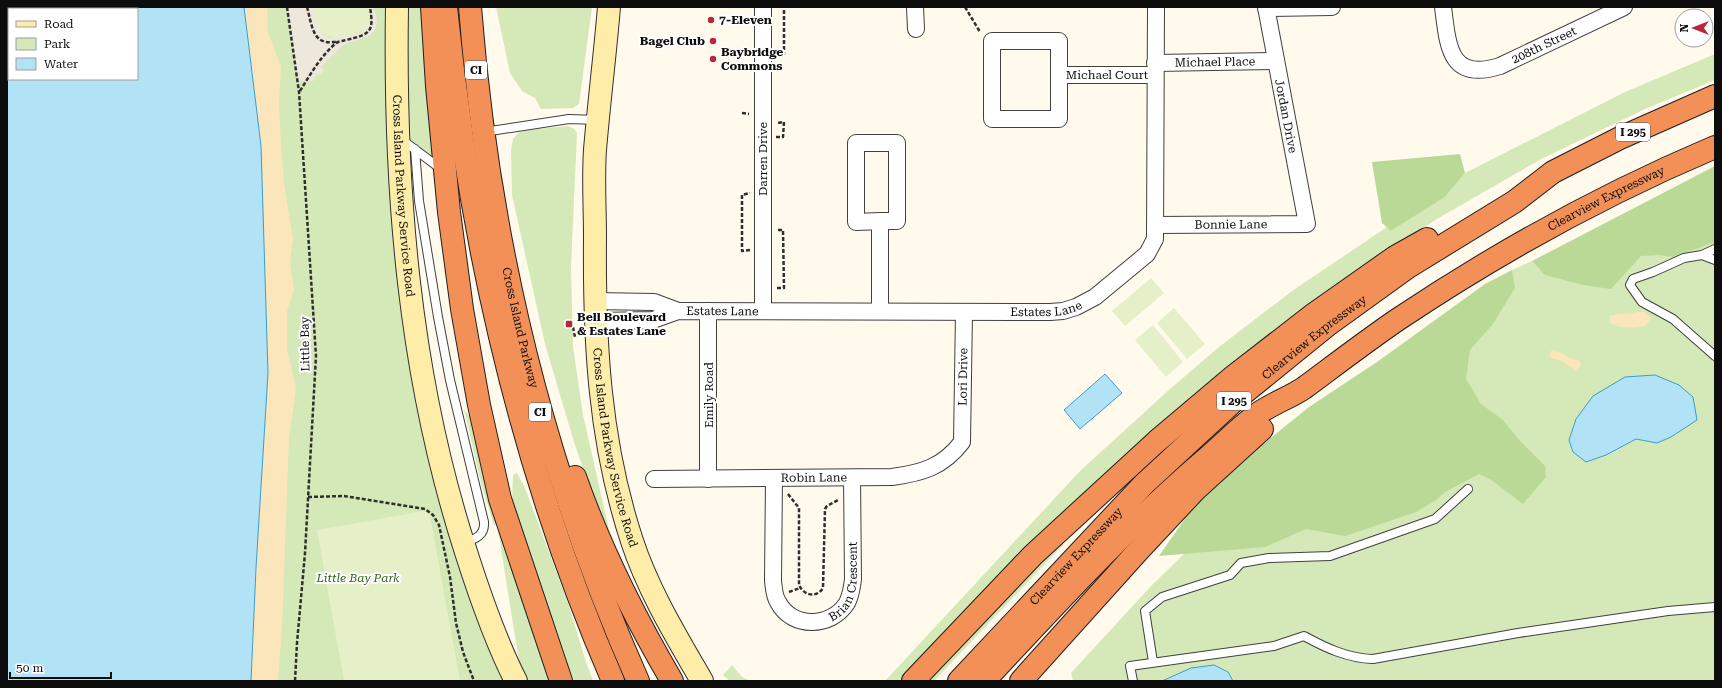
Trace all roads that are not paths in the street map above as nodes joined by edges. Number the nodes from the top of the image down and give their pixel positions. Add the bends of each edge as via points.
1 (396, 7) edge
2 (432, 7) edge
3 (446, 7) edge
4 (470, 7) edge
5 (610, 7) edge
6 (763, 7) edge
7 (916, 7) edge
8 (1156, 7) edge
9 (1266, 7) edge
10 (1332, 7) edge
11 (1443, 7) edge
12 (1624, 7) edge
13 (916, 29) dead end
14 (1276, 61) junction
15 (1155, 69) junction
16 (1059, 75) junction
17 (1715, 96) edge
18 (598, 120) junction
19 (484, 132) junction
20 (397, 136) junction
21 (1715, 147) edge
22 (415, 149) junction
23 (445, 172) junction
24 (1553, 172) junction
25 (880, 221) junction
26 (1307, 224) joint
27 (1155, 225) junction
28 (1715, 249) edge
29 (1702, 255) junction
30 (1715, 260) edge
31 (595, 311) junction
32 (708, 311) junction
33 (764, 311) junction
34 (880, 312) junction
35 (964, 312) junction
36 (1715, 356) edge
37 (1301, 390) junction
38 (962, 442) joint
39 (774, 478) junction
40 (852, 478) junction
41 (654, 479) dead end
42 (708, 479) junction
43 (1468, 489) dead end
44 (463, 542) junction
45 (573, 584) junction
46 (1715, 607) edge
47 (1153, 662) junction
48 (516, 681) edge
49 (561, 681) edge
50 (605, 681) edge
51 (613, 681) edge
52 (638, 681) edge
53 (672, 681) edge
54 (702, 681) edge
55 (913, 681) edge
56 (959, 681) edge
57 (984, 681) edge
58 (1021, 681) edge
59 (1132, 681) edge

1 - 20 street, Cross Island Parkway Service Road
2 - 23 highway
3 - 45 highway, Cross Island Parkway / CI via 465,158 489,290 528,444
4 - 19 highway, Cross Island Parkway / CI
5 - 18 street, Cross Island Parkway Service Road
6 - 33 street, Darren Drive
7 - 13 street
8 - 15 street, Estates Lane
9 - 10 street
9 - 14 street, Jordan Drive
11 - 12 street, 208th Street via 1447,42 1454,57 1473,71 1500,66
14 - 15 street, Michael Place
14 - 26 street, Jordan Drive
15 - 16 street, Michael Court
15 - 27 street, Estates Lane
16 - 16 street, Michael Court via 1059,119 992,119 992,41 1059,41
17 - 24 highway, Clearview Expressway / I 295 via 1620,138
18 - 19 lane via 569,119
18 - 31 street, Cross Island Parkway Service Road via 595,151
19 - 52 highway, Cross Island Parkway / CI via 506,272 537,402 582,539 607,608
19 - 53 highway via 544,374 571,467 616,576
20 - 22 lane
20 - 44 street, Cross Island Parkway Service Road via 405,250 419,358 437,446
21 - 37 highway, Clearview Expressway / I 295 via 1588,207 1519,245 1399,319
22 - 23 lane
22 - 44 lane via 419,201 438,317 450,380 484,522 484,531 481,535
23 - 49 highway via 464,321 491,464 500,499
24 - 55 highway via 1505,193 1395,257 1314,314 1234,376 1157,441 1033,555
24 - 56 highway, Clearview Expressway / I 295 via 1514,202 1408,267 1368,295 1290,354 1234,401 1144,484
25 - 25 street via 856,222 856,143 897,143 897,221
25 - 34 street
26 - 27 street, Bonnie Lane
27 - 35 street, Estates Lane via 1154,239 1147,254 1095,297 1076,306 1050,312
28 - 29 lane
29 - 30 lane
29 - 36 lane via 1684,258 1633,279 1630,285 1642,302 1673,319
31 - 32 street, Estates Lane via 654,320 678,311
31 - 54 street, Cross Island Parkway Service Road via 601,400 614,479 632,542 658,604
32 - 33 street, Estates Lane
32 - 42 street, Emily Road
33 - 34 street, Estates Lane
34 - 35 street, Estates Lane
35 - 38 street, Lori Drive
37 - 57 highway, Clearview Expressway / I 295 via 1258,414 1166,494 1078,581
37 - 58 highway via 1196,489
38 - 40 street, Robin Lane via 943,462 928,470 911,475
39 - 40 street, Robin Lane
39 - 40 street, Brian Crescent via 775,593 778,602 789,614 802,622 814,623 836,615 852,592
39 - 42 street, Robin Lane
41 - 42 street, Robin Lane
43 - 47 lane via 1435,520 1359,547 1330,556 1270,558 1241,563 1230,575 1162,597 1145,611
44 - 48 street, Cross Island Parkway Service Road via 485,609
45 - 50 highway
45 - 51 highway, Cross Island Parkway / CI
46 - 47 lane via 1518,632 1372,659 1355,658 1304,636 1274,646
47 - 59 lane via 1130,666

